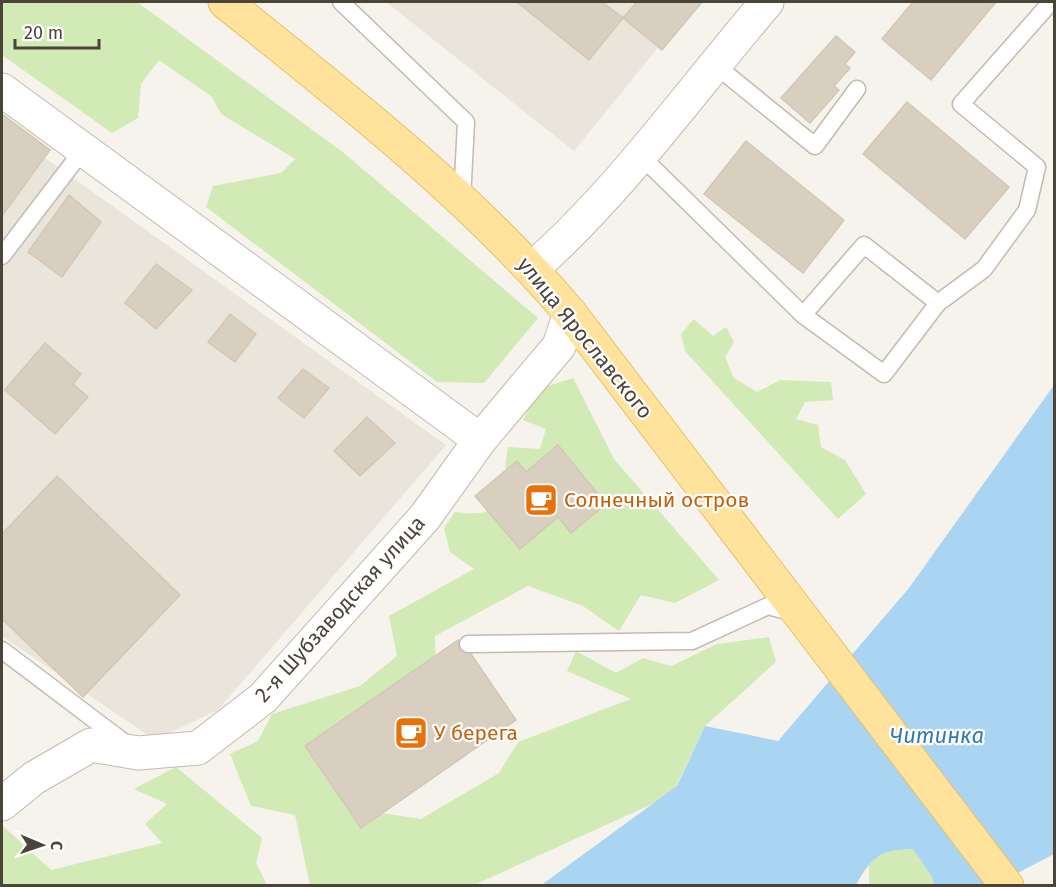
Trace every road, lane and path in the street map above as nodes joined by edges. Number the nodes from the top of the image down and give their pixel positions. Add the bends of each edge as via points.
1 (225, 2) edge
2 (341, 2) edge
3 (767, 2) edge
4 (1051, 2) edge
5 (714, 64) junction
6 (857, 89) dead end
7 (2, 90) edge
8 (84, 150) junction
9 (642, 157) junction
10 (462, 200) junction
11 (2, 256) edge
12 (532, 268) junction
13 (938, 303) junction
14 (570, 313) junction
15 (803, 315) junction
16 (480, 440) junction
17 (801, 615) junction
18 (468, 644) dead end
19 (2, 650) edge
20 (138, 753) junction
21 (2, 804) edge
22 (1007, 885) edge

1 - 10 main road, улица Ярославского via 388,132
2 - 10 lane via 466,122
3 - 5 street
4 - 13 lane via 960,104 1037,167 1027,210 984,269
5 - 6 lane via 815,146
5 - 9 street
7 - 8 street
8 - 11 lane
8 - 16 street
9 - 12 street via 568,237
9 - 15 lane
10 - 12 main road, улица Ярославского
12 - 14 main road, улица Ярославского
13 - 15 lane via 864,244
13 - 15 lane via 884,374
14 - 16 street, 2-я Шубзаводская улица via 559,346
14 - 17 main road, улица Ярославского
16 - 20 street, 2-я Шубзаводская улица via 425,517 263,698 198,748
17 - 18 lane via 768,606 692,641
17 - 22 main road, улица Ярославского
19 - 20 lane
20 - 21 street, 2-я Шубзаводская улица via 91,745 34,778

